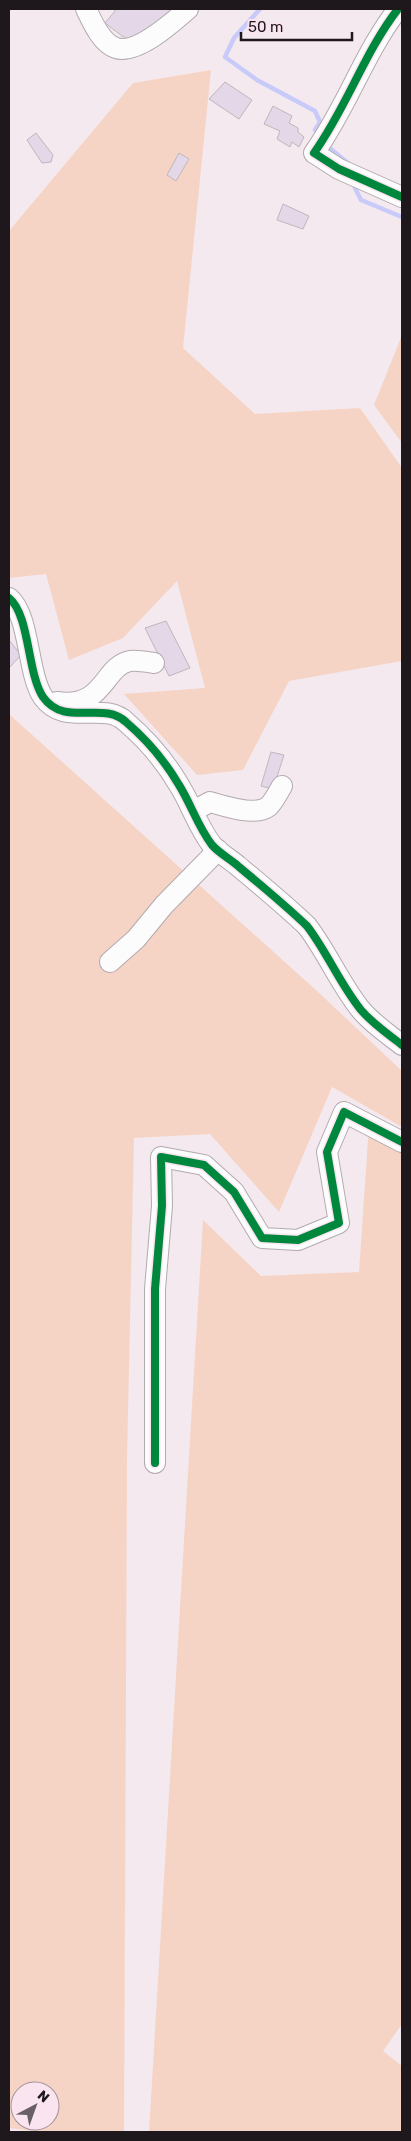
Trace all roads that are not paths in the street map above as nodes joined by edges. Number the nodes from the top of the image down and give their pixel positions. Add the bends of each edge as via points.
1 (86, 9) edge
2 (188, 9) edge
3 (398, 9) edge
4 (402, 197) edge
5 (9, 598) edge
6 (154, 663) dead end
7 (43, 696) junction
8 (282, 786) dead end
9 (194, 812) junction
10 (218, 850) junction
11 (110, 962) dead end
12 (402, 1045) edge
13 (402, 1142) edge
14 (155, 1463) dead end

1 - 2 street via 103,37 115,48 128,50
3 - 4 street via 379,36 348,100 314,153 362,181
5 - 7 street via 22,621
6 - 7 street via 130,661 85,699 70,703
7 - 9 street via 62,711 74,714 105,712 123,718 146,740 168,769
8 - 9 street via 268,808 240,810 210,802
9 - 10 street
10 - 11 street via 136,939
10 - 12 street via 307,926 361,1010
13 - 14 street via 344,1112 327,1152 339,1223 298,1240 262,1238 234,1192 204,1165 162,1157 162,1206 155,1289

